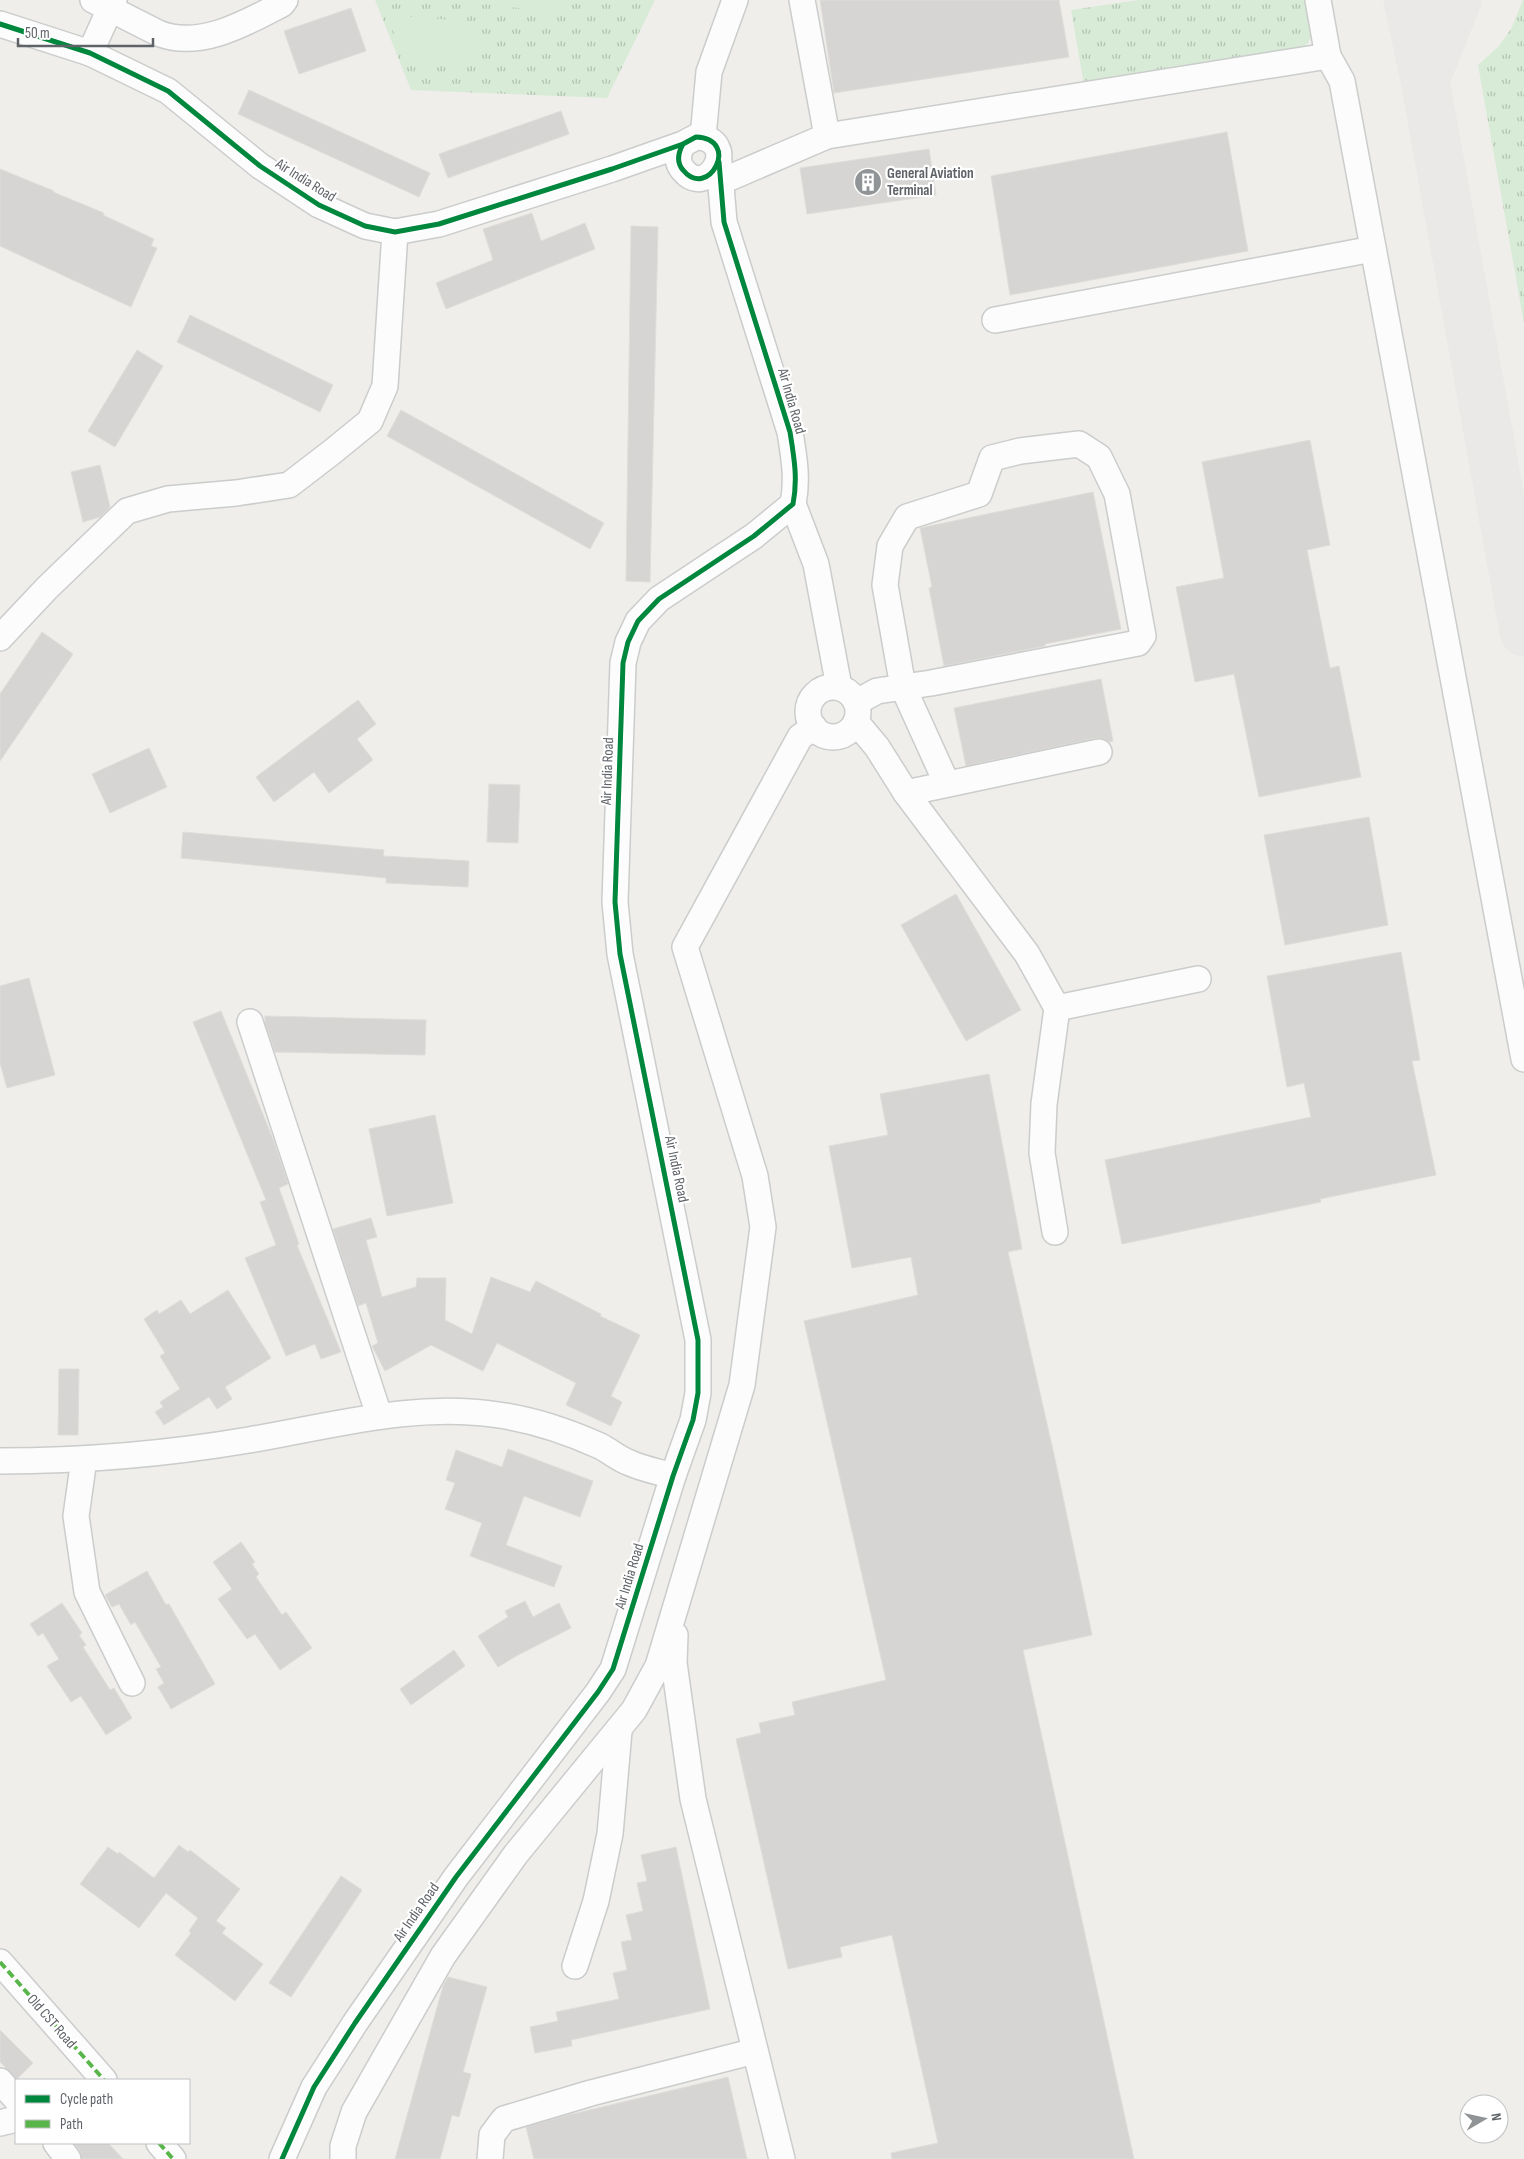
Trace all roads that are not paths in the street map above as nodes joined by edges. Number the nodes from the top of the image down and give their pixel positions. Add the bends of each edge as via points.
1 (285, 0) edge
2 (734, 0) edge
3 (802, 0) edge
4 (1318, 0) edge
5 (106, 3) edge
6 (0, 24) edge
7 (90, 53) junction
8 (1328, 56) junction
9 (827, 136) junction
10 (693, 141) junction
11 (612, 169) junction
12 (685, 172) junction
13 (720, 172) junction
14 (724, 222) junction
15 (395, 232) junction
16 (1373, 250) junction
17 (995, 320) dead end
18 (793, 504) junction
19 (0, 638) edge
20 (903, 687) junction
21 (851, 704) junction
22 (814, 727) junction
23 (1099, 752) dead end
24 (947, 784) junction
25 (906, 794) junction
26 (1198, 980) dead end
27 (1057, 1008) junction
28 (250, 1022) dead end
29 (1524, 1059) edge
30 (1055, 1232) dead end
31 (379, 1415) junction
32 (84, 1459) junction
33 (0, 1461) edge
34 (673, 1476) junction
35 (676, 1608) junction
36 (132, 1683) dead end
37 (619, 1730) junction
38 (0, 1962) edge
39 (575, 1966) dead end
40 (756, 2051) junction
41 (103, 2079) edge
42 (0, 2081) edge
43 (15, 2098) edge
44 (15, 2119) edge
45 (0, 2123) edge
46 (57, 2144) edge
47 (160, 2144) edge
48 (68, 2159) edge
49 (173, 2159) edge
50 (282, 2159) edge
51 (343, 2159) edge
52 (490, 2159) edge
53 (782, 2159) edge

1 - 5 street via 246,23 206,36 184,39 168,38
2 - 10 street via 709,72
3 - 9 street
4 - 8 street
5 - 7 street
6 - 7 street, Air India Road
7 - 15 street, Air India Road via 168,91 260,166 319,206 365,226
8 - 9 street
8 - 16 street via 1342,81
9 - 13 street
10 - 11 street, Air India Road
10 - 12 street via 678,157
10 - 13 street, Air India Road via 714,144
11 - 12 street, Air India Road
11 - 15 street, Air India Road via 439,224
12 - 13 street, Air India Road via 692,177 704,178
12 - 14 street, Air India Road
13 - 14 street, Air India Road
14 - 18 street, Air India Road via 790,432 796,468
15 - 19 street via 385,386 370,421 288,485 168,499 127,511
16 - 17 street
16 - 29 street
18 - 21 street via 816,564
18 - 34 street, Air India Road via 754,536 659,599 638,621 623,663 615,902 620,954 698,1340 698,1393 693,1420
20 - 20 street via 1138,643 1143,636 1117,494 1100,456 1079,444 992,458 979,494 907,517 890,546 885,585
20 - 21 street via 877,691
20 - 24 street
21 - 22 street via 850,732 836,737 820,734
21 - 22 street via 829,687 819,691 808,710
21 - 25 street
22 - 35 street via 800,737 685,947 755,1176 763,1227 742,1385
23 - 24 street
24 - 25 street
25 - 27 street via 1027,954
26 - 27 street
27 - 30 street via 1044,1104 1042,1153
28 - 31 street
31 - 32 street via 248,1440
31 - 34 street via 444,1410 500,1415 547,1426 601,1447 630,1463
32 - 33 street
32 - 36 street via 76,1516 87,1592
34 - 50 street, Air India Road via 613,1668 456,1877 355,2023 314,2087
35 - 37 street via 658,1666
35 - 40 street via 674,1663 693,1799
37 - 39 street via 610,1834 596,1901
37 - 51 street via 516,1854 443,1956 354,2112 343,2146
38 - 41 street, Old CST Road
40 - 52 street via 504,2119 492,2135
40 - 53 street
42 - 43 street
44 - 45 street
46 - 48 street
47 - 49 street

